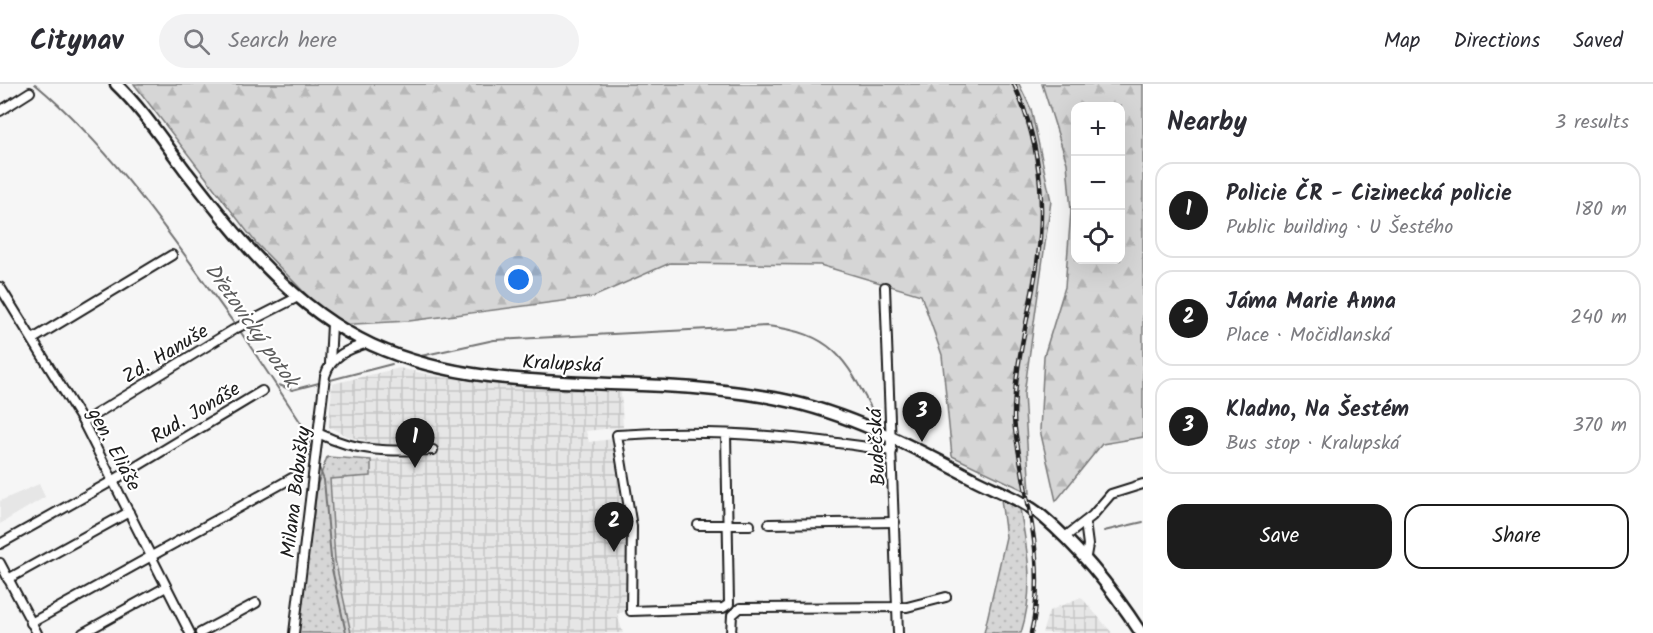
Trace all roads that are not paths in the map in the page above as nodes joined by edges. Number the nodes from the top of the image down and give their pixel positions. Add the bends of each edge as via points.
1 (116, 84) edge
2 (30, 92) dead end
3 (0, 111) edge
4 (172, 255) dead end
5 (0, 287) edge
6 (885, 287) dead end
7 (298, 297) junction
8 (332, 324) junction
9 (33, 339) junction
10 (368, 343) junction
11 (330, 363) junction
12 (262, 391) dead end
13 (83, 422) junction
14 (320, 434) junction
15 (726, 434) junction
16 (891, 439) junction
17 (434, 450) dead end
18 (892, 451) junction
19 (292, 478) dead end
20 (114, 480) junction
21 (1143, 484) edge
22 (129, 512) junction
23 (896, 522) junction
24 (1085, 522) junction
25 (769, 524) dead end
26 (698, 525) dead end
27 (728, 525) junction
28 (750, 525) dead end
29 (1065, 537) junction
30 (0, 544) edge
31 (1086, 556) junction
32 (152, 557) junction
33 (0, 563) edge
34 (8, 579) junction
35 (166, 587) junction
36 (946, 597) dead end
37 (256, 603) dead end
38 (898, 606) junction
39 (31, 623) junction
40 (37, 633) edge
41 (83, 633) edge
42 (190, 633) edge
43 (200, 633) edge
44 (294, 633) edge
45 (731, 633) edge
46 (898, 633) edge
47 (1141, 633) edge

1 - 7 main road, Kralupská via 135,102 274,278
2 - 3 street
4 - 9 street
5 - 9 street, gen. Eliáše
6 - 16 street, Budečská
7 - 8 main road, Kralupská
7 - 13 street, Zd. Hanuše via 233,330
8 - 10 main road, Kralupská
8 - 11 street, Milana Babušky
9 - 13 street, gen. Eliáše
10 - 11 street via 342,353
10 - 16 main road, Kralupská via 418,362 508,379 723,390 781,399 820,409
11 - 14 street, Milana Babušky via 325,376
12 - 20 street, Rud. Jonáše
13 - 20 street, gen. Eliáše
14 - 17 street via 340,444 375,452
14 - 44 street, Milana Babušky
15 - 18 street via 846,443
15 - 27 street
15 - 27 street via 678,431 617,435 632,527 632,610 723,608 731,601
16 - 18 street, Budečská
16 - 29 main road, Kralupská via 1039,513
18 - 23 street, Budečská
19 - 32 street
20 - 22 street, gen. Eliáše
20 - 30 street, Rud. Jonáše
21 - 24 street via 1111,494
22 - 32 street, gen. Eliáše
22 - 34 street
23 - 25 street
23 - 38 street, Budečská
24 - 29 street
24 - 31 street
26 - 27 street
27 - 28 street
29 - 31 main road, Kralupská
31 - 47 main road, Kralupská
32 - 35 street, gen. Eliáše
32 - 39 street
33 - 34 street
34 - 39 street
35 - 41 street
35 - 42 street, gen. Eliáše
36 - 38 street
37 - 43 street
38 - 45 street via 735,611
38 - 46 street, Budečská
39 - 40 street

